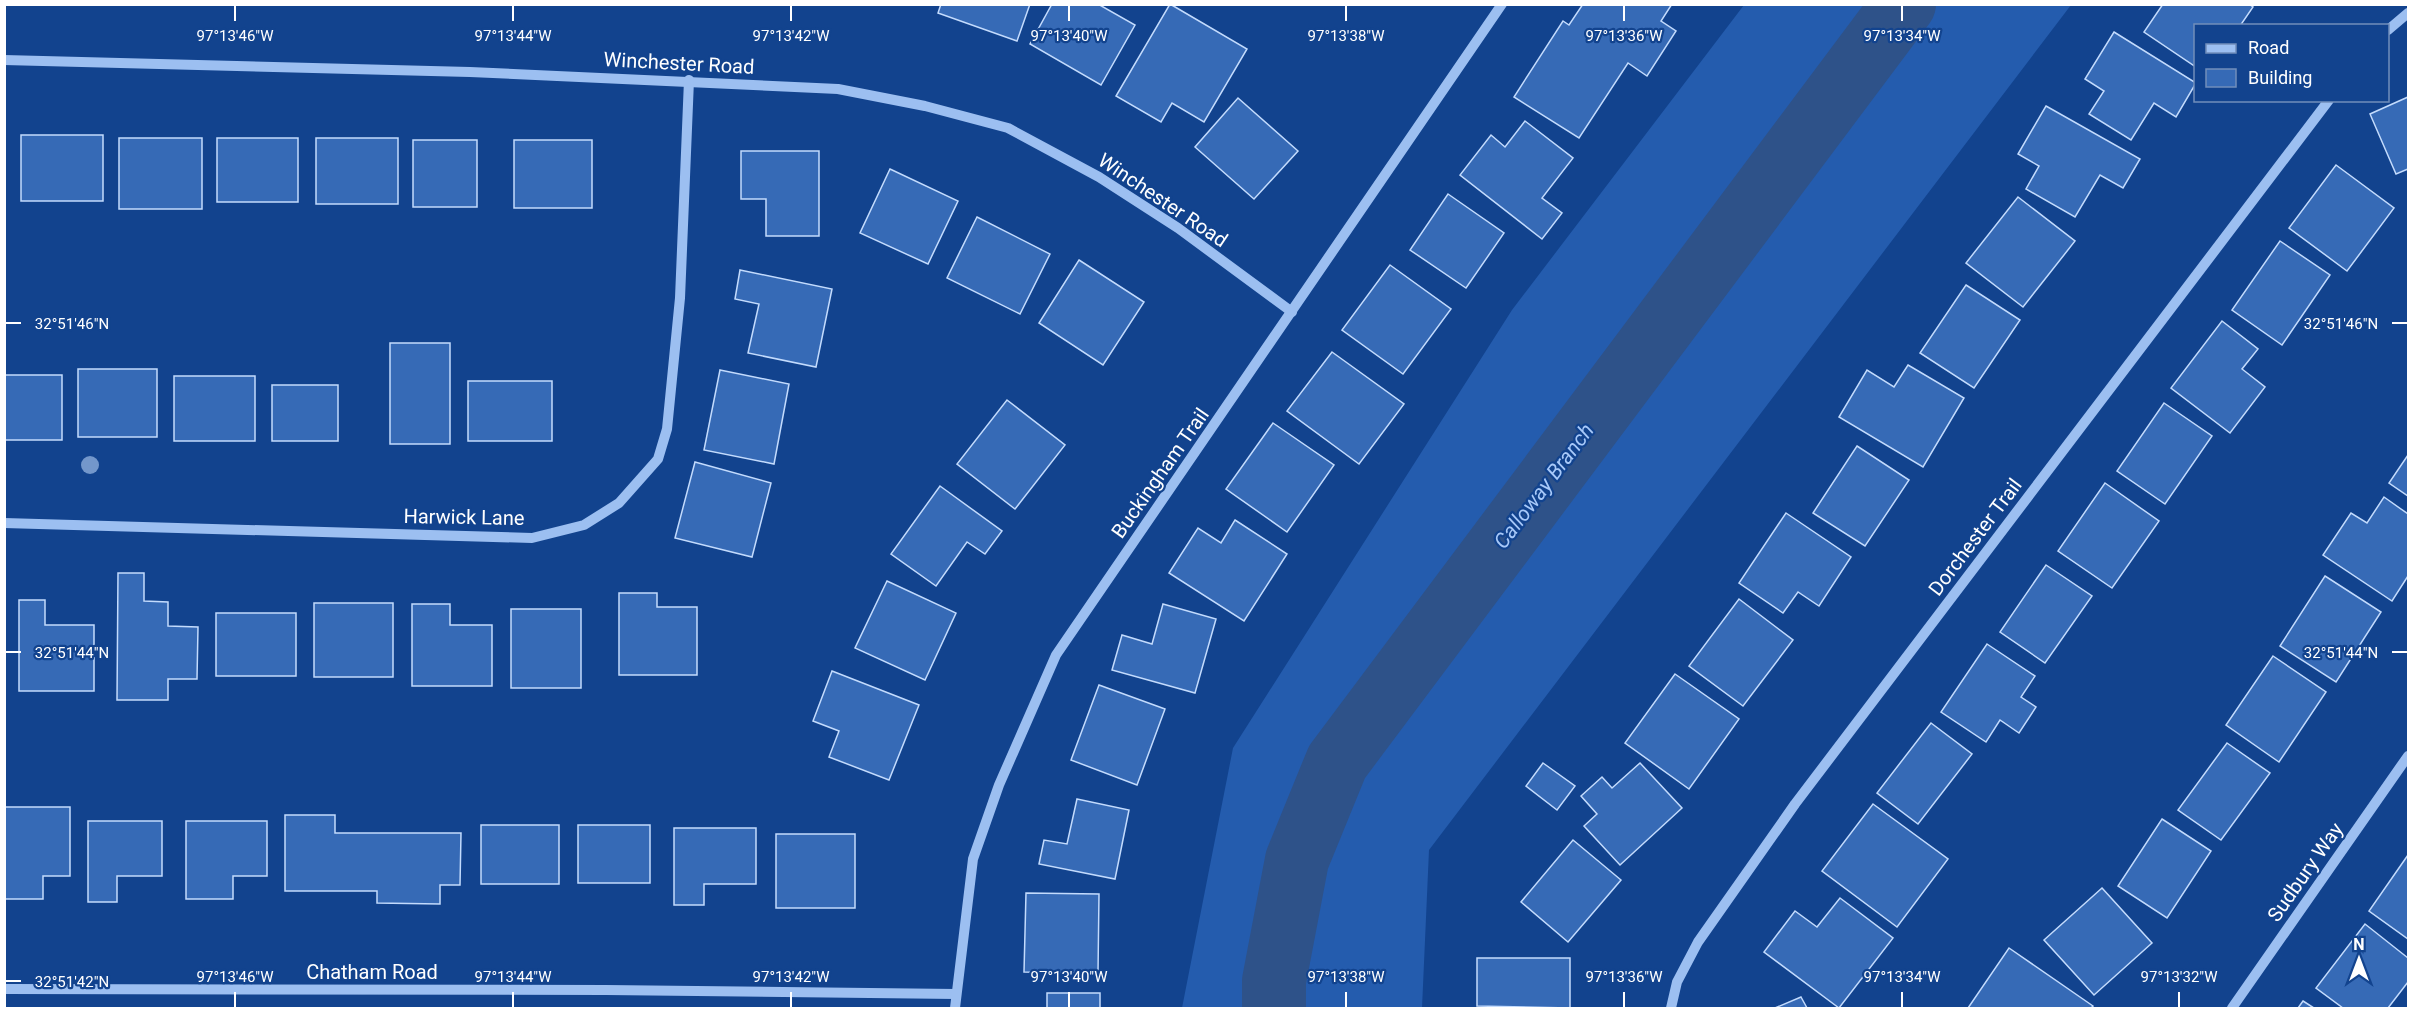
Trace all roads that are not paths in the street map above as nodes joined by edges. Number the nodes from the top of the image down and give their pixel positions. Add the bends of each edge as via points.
1 (1502, 4) edge
2 (2409, 13) edge
3 (2389, 29) edge
4 (4, 60) edge
5 (689, 80) junction
6 (2327, 102) edge
7 (1292, 312) junction
8 (4, 523) edge
9 (2409, 756) edge
10 (4, 989) edge
11 (956, 994) junction
12 (955, 1008) edge
13 (1671, 1008) edge
14 (2232, 1008) edge

1 - 7 street, Buckingham Trail
2 - 3 street
4 - 5 street, Winchester Road
5 - 7 street, Winchester Road via 838,89 1008,128 1100,177 1178,228
5 - 8 street, Harwick Lane via 680,298 667,429 658,459 619,503 584,525 532,538
6 - 13 street, Dorchester Trail via 1795,804 1698,942 1677,982
7 - 11 street, Buckingham Trail via 1056,655 999,785 973,859
9 - 14 street, Sudbury Way
10 - 11 street, Chatham Road
11 - 12 street, Buckingham Trail

